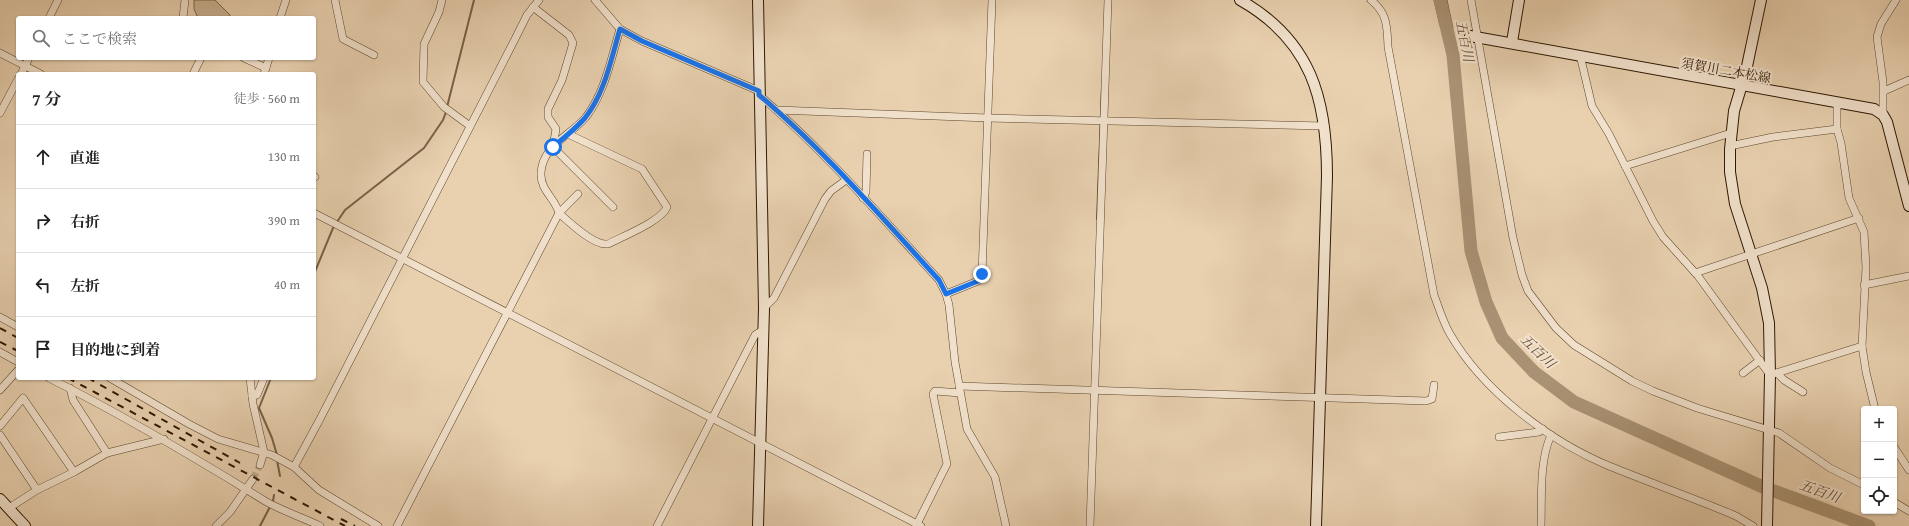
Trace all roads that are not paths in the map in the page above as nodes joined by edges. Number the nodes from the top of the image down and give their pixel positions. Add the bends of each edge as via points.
1 (58, 0) edge
2 (185, 0) edge
3 (286, 0) edge
4 (335, 0) edge
5 (442, 0) edge
6 (539, 0) edge
7 (595, 0) edge
8 (758, 0) edge
9 (992, 0) edge
10 (1108, 0) edge
11 (1240, 0) edge
12 (1371, 0) edge
13 (1471, 0) edge
14 (1519, 0) edge
15 (1761, 0) edge
16 (1896, 0) edge
17 (533, 7) junction
18 (50, 16) edge
19 (183, 16) edge
20 (281, 16) edge
21 (620, 29) junction
22 (1474, 36) junction
23 (1512, 42) junction
24 (0, 53) edge
25 (374, 55) dead end
26 (1580, 55) junction
27 (28, 60) edge
28 (200, 60) edge
29 (247, 60) edge
30 (268, 60) edge
31 (25, 66) junction
32 (265, 71) edge
33 (21, 72) edge
34 (37, 72) edge
35 (194, 72) edge
36 (1909, 80) edge
37 (16, 83) edge
38 (1741, 86) junction
39 (1884, 91) junction
40 (759, 93) junction
41 (1837, 102) junction
42 (777, 110) junction
43 (0, 113) edge
44 (1883, 114) junction
45 (988, 118) junction
46 (1104, 121) junction
47 (470, 126) junction
48 (1326, 126) junction
49 (1836, 129) junction
50 (1731, 133) junction
51 (568, 134) junction
52 (1730, 146) junction
53 (553, 147) junction
54 (867, 154) dead end
55 (1625, 166) junction
56 (846, 180) junction
57 (578, 194) dead end
58 (863, 198) junction
59 (1909, 206) edge
60 (613, 207) dead end
61 (316, 214) edge
62 (559, 214) junction
63 (1859, 218) junction
64 (1751, 254) junction
65 (401, 259) junction
66 (1695, 273) junction
67 (1909, 276) edge
68 (1864, 285) junction
69 (946, 294) junction
70 (764, 308) junction
71 (508, 312) junction
72 (0, 317) edge
73 (16, 326) edge
74 (763, 330) junction
75 (1862, 346) junction
76 (0, 352) edge
77 (1760, 360) junction
78 (16, 361) edge
79 (16, 372) edge
80 (1743, 373) dead end
81 (1774, 374) junction
82 (54, 380) edge
83 (121, 380) edge
84 (250, 380) edge
85 (263, 380) edge
86 (1434, 384) dead end
87 (70, 388) junction
88 (959, 389) junction
89 (0, 390) edge
90 (1094, 390) junction
91 (1803, 392) dead end
92 (252, 396) junction
93 (1320, 397) junction
94 (1874, 406) edge
95 (712, 419) junction
96 (0, 426) edge
97 (1543, 429) junction
98 (1769, 431) junction
99 (0, 435) edge
100 (1551, 435) junction
101 (1499, 436) dead end
102 (164, 439) junction
103 (761, 444) junction
104 (264, 452) junction
105 (1897, 452) edge
106 (107, 453) junction
107 (260, 465) tunnel mouth
108 (294, 467) junction
109 (1909, 470) edge
110 (74, 472) junction
111 (253, 479) tunnel mouth
112 (1861, 484) edge
113 (247, 488) junction
114 (37, 490) junction
115 (0, 499) edge
116 (1897, 504) edge
117 (9, 508) junction
118 (1909, 511) edge
119 (313, 524) edge
120 (918, 525) edge
121 (25, 526) edge
122 (216, 526) edge
123 (320, 526) edge
124 (378, 526) edge
125 (398, 526) edge
126 (657, 526) edge
127 (758, 526) edge
128 (1006, 526) edge
129 (1090, 526) edge
130 (1316, 526) edge
131 (1541, 526) edge
132 (1753, 526) edge
133 (1767, 526) edge

1 - 18 street
2 - 19 street
3 - 20 street
4 - 25 street via 343,39
5 - 47 street via 424,44 422,77 426,88 444,107
6 - 17 street
7 - 21 street
8 - 40 street
9 - 45 street
10 - 46 street
11 - 48 street via 1268,19 1295,48 1317,89
12 - 97 street via 1380,8 1387,22 1388,47 1409,166 1431,281 1441,316 1459,348 1478,371
13 - 22 street
14 - 23 street
15 - 38 street
16 - 39 street via 1881,24 1877,37
17 - 47 street
17 - 53 street via 569,35 573,43 562,80 548,108 548,117 556,129
21 - 40 street
21 - 51 street via 595,104
22 - 23 street, 須賀川二本松線
22 - 98 street via 1513,238 1522,275 1535,302 1574,345 1632,381 1697,408
23 - 26 street, 須賀川二本松線
24 - 31 street
26 - 38 street, 須賀川二本松線
26 - 55 street via 1592,106
27 - 31 street
28 - 35 street
29 - 32 street
30 - 32 street
31 - 33 street
31 - 34 street
36 - 39 street
37 - 43 street
38 - 41 street, 須賀川二本松線
38 - 50 street
39 - 44 street
40 - 42 street
40 - 70 street
41 - 44 street, 須賀川二本松線 via 1874,109
41 - 49 street
42 - 45 street
42 - 56 street
44 - 59 street
45 - 46 street
45 - 69 street via 982,274 978,281
46 - 48 street
46 - 90 street
47 - 65 street
48 - 93 street via 1327,176
49 - 52 street via 1772,137
49 - 63 street via 1841,143 1849,198
50 - 52 street
50 - 55 street
51 - 53 street
51 - 62 street via 642,169 666,207 662,214 650,222 606,245 588,237
52 - 64 street via 1732,193
53 - 60 street
53 - 62 street via 543,160 541,180
54 - 58 street via 866,192
55 - 66 street via 1653,222
56 - 58 street
56 - 70 street via 825,199 774,298
57 - 62 street
58 - 69 street via 939,280
61 - 65 street
62 - 71 street
63 - 64 street
63 - 68 street via 1866,245
64 - 66 street
64 - 81 street via 1762,288 1769,323
65 - 71 street
65 - 108 street
66 - 77 street
67 - 68 street
68 - 75 street
69 - 88 street
70 - 74 street
71 - 95 street
71 - 125 street
72 - 73 street
74 - 95 street via 755,335
74 - 103 street
75 - 81 street
75 - 94 street
76 - 78 street
77 - 80 street
77 - 81 street
79 - 89 street
81 - 91 street
81 - 98 street
82 - 87 street
83 - 104 street via 189,424 218,439
84 - 92 street
85 - 92 street via 258,395
86 - 93 street via 1432,399 1426,401
87 - 102 street
87 - 106 street via 73,400
88 - 90 street
88 - 120 street via 935,391 933,394 947,464
88 - 128 street via 967,429 998,484
90 - 93 street
90 - 129 street
92 - 104 street
93 - 130 street
95 - 103 street
95 - 126 street
96 - 110 street via 23,398
97 - 100 street
97 - 101 street via 1539,432
98 - 112 street via 1779,433 1830,468
98 - 133 street
99 - 114 street
100 - 131 street via 1547,443 1543,471
100 - 132 street via 1608,465 1736,516
102 - 106 street
102 - 113 street
103 - 120 street
103 - 127 street
104 - 107 street
104 - 108 street
105 - 109 street
106 - 110 street
108 - 124 street via 319,490
110 - 114 street
111 - 113 street
113 - 119 street via 266,501
113 - 122 street
114 - 117 street
115 - 117 street
116 - 118 street
117 - 121 street
119 - 123 street

